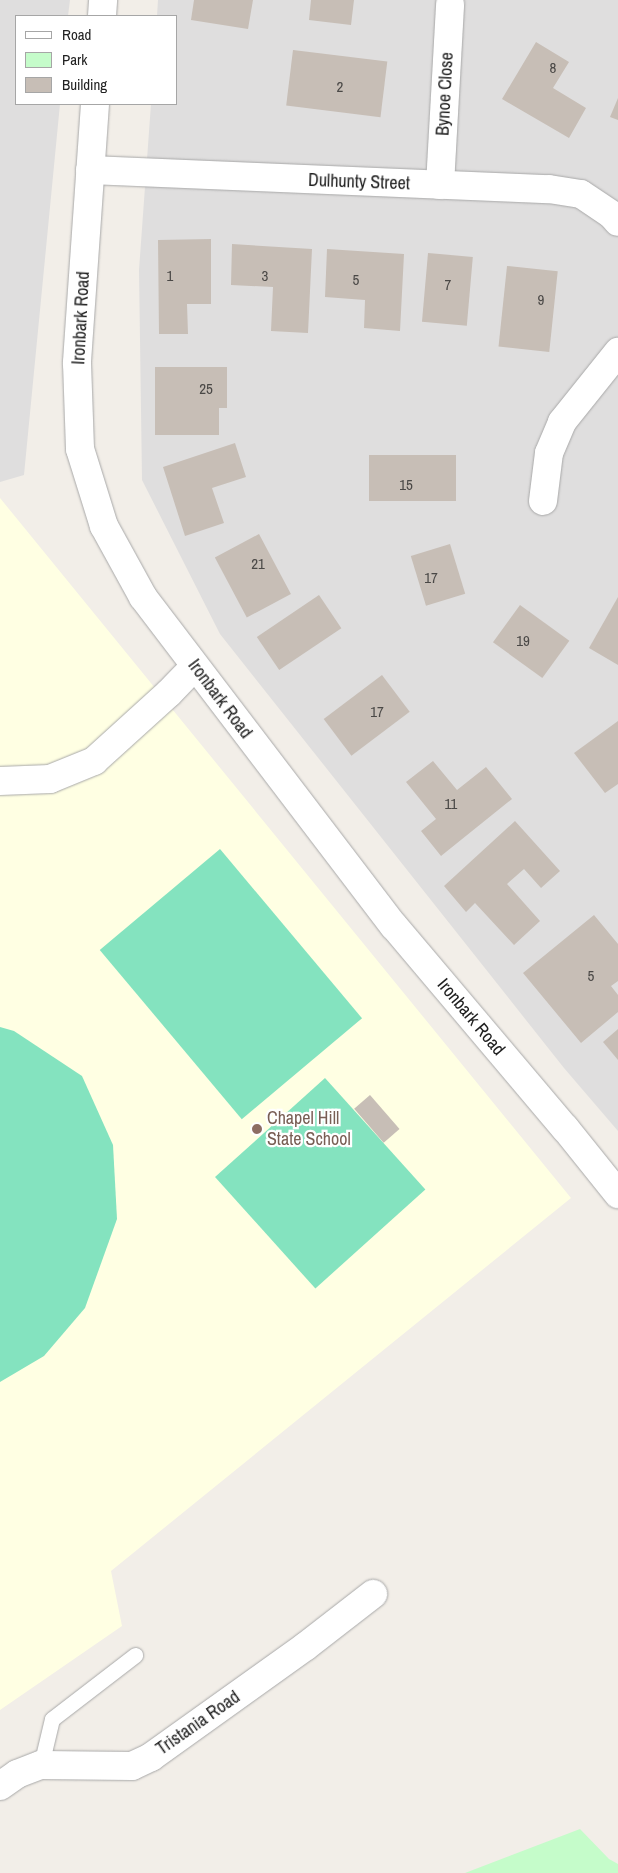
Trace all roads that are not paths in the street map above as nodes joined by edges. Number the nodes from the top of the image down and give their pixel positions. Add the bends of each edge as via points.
1 (104, 0) edge
2 (450, 4) dead end
3 (102, 15) edge
4 (95, 105) edge
5 (90, 170) junction
6 (440, 185) junction
7 (618, 222) edge
8 (618, 352) edge
9 (543, 501) dead end
10 (195, 666) junction
11 (0, 780) edge
12 (618, 1194) edge
13 (373, 1594) dead end
14 (135, 1655) dead end
15 (41, 1765) junction
16 (0, 1786) edge

1 - 3 street
2 - 6 street, Bynoe Close
4 - 5 street, Ironbark Road
5 - 6 street, Dulhunty Street
5 - 10 street, Ironbark Road via 77,363 80,449 104,526 143,597
6 - 7 street, Dulhunty Street via 549,188 581,194
8 - 9 street via 562,422 549,453
10 - 11 street via 94,761 50,779
10 - 12 street, Ironbark Road via 394,926
13 - 15 street, Tristania Road via 151,1757 132,1766
14 - 15 lane via 52,1719
15 - 16 street, Tristania Road via 17,1774

